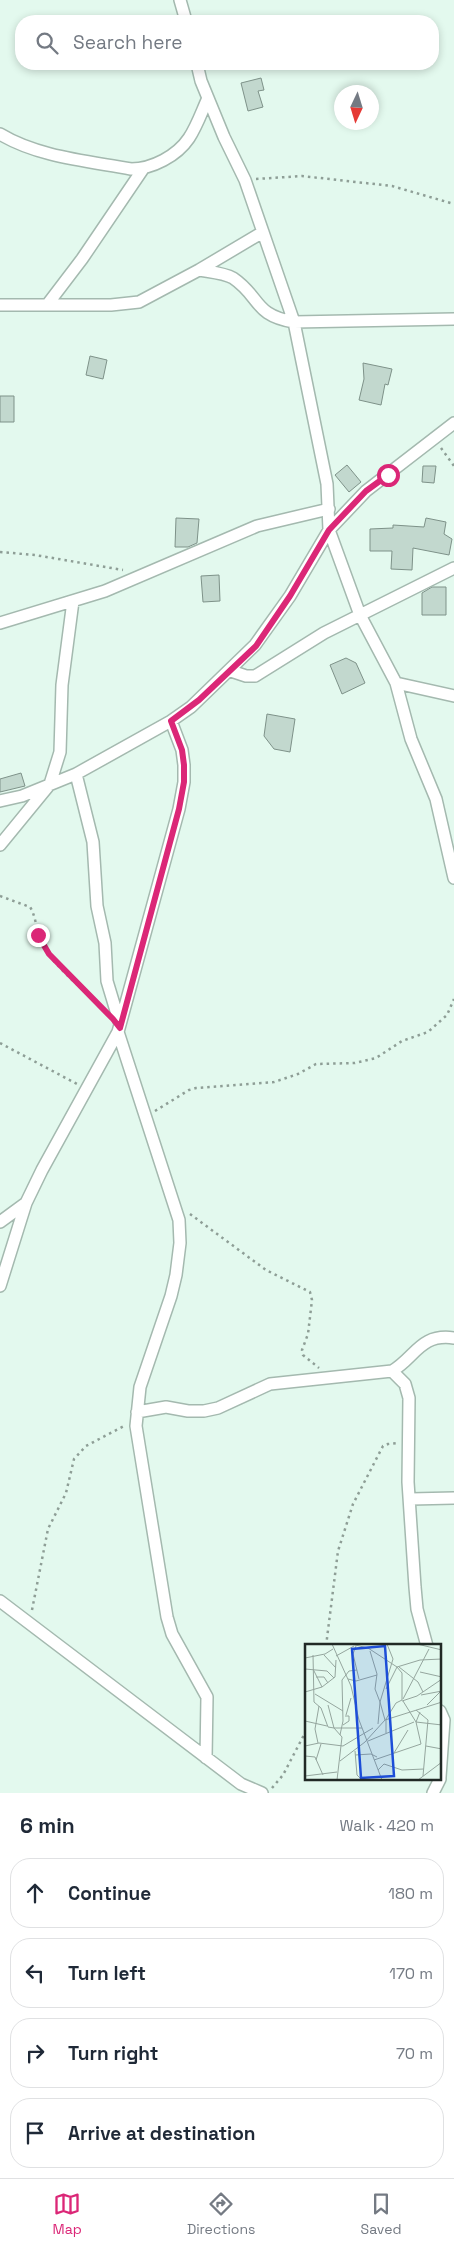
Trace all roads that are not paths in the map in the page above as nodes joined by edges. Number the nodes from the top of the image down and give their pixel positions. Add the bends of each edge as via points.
1 (180, 0) edge
2 (184, 15) edge
3 (199, 70) edge
4 (208, 98) junction
5 (0, 134) edge
6 (143, 169) junction
7 (263, 232) junction
8 (200, 270) junction
9 (0, 305) edge
10 (47, 305) junction
11 (454, 319) edge
12 (294, 322) junction
13 (454, 423) edge
14 (329, 509) junction
15 (329, 530) junction
16 (454, 568) edge
17 (73, 600) junction
18 (360, 615) junction
19 (0, 623) edge
20 (231, 671) junction
21 (396, 683) junction
22 (454, 696) edge
23 (171, 721) junction
24 (76, 774) junction
25 (50, 784) junction
26 (0, 801) edge
27 (0, 845) edge
28 (454, 878) edge
29 (119, 1029) junction
30 (26, 1203) junction
31 (0, 1222) edge
32 (0, 1286) edge
33 (454, 1338) edge
34 (392, 1371) junction
35 (136, 1416) junction
36 (454, 1498) edge
37 (411, 1499) junction
38 (0, 1601) edge
39 (427, 1644) edge
40 (442, 1716) edge
41 (442, 1749) edge
42 (206, 1758) junction
43 (439, 1780) edge
44 (240, 1789) edge
45 (262, 1793) edge
46 (433, 1793) edge

1 - 2 street
3 - 4 street
4 - 6 street via 182,146 155,165
4 - 7 street via 245,180
5 - 6 street via 13,142 43,151
6 - 10 street via 82,260
7 - 8 street
7 - 12 street
8 - 10 street via 132,304
8 - 12 street via 230,277 271,317
9 - 10 street
11 - 12 street
12 - 14 street via 327,484
13 - 15 street via 366,491
14 - 15 street
14 - 17 street via 257,526 105,591
15 - 18 street
15 - 20 street via 256,646
16 - 18 street
17 - 19 street
17 - 25 street via 62,685 60,752
18 - 20 street via 324,633 255,676
18 - 21 street
20 - 23 street
21 - 22 street
21 - 28 street via 411,739 436,799
23 - 24 street
23 - 29 street via 182,750 184,782
24 - 25 street
24 - 29 street via 94,842 97,906 106,950 107,981
25 - 26 street
25 - 27 street
29 - 30 street
29 - 35 street via 179,1220 176,1275 140,1387
30 - 31 street
30 - 32 street
33 - 34 street via 428,1342 415,1349 402,1365
34 - 35 street via 270,1384 218,1408 188,1411 166,1408
34 - 37 street via 401,1378 408,1392 408,1482
35 - 42 street via 167,1617 172,1634 207,1697
36 - 37 street
37 - 39 street via 416,1594
38 - 42 street
40 - 41 street
42 - 44 street
43 - 46 street
44 - 45 street

